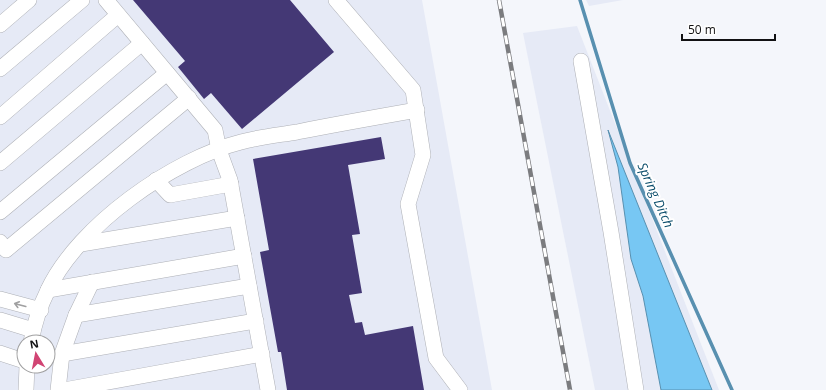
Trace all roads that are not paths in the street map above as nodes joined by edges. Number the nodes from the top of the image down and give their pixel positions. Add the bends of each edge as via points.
1 (29, 0) edge
2 (82, 0) edge
3 (106, 0) edge
4 (336, 0) edge
5 (118, 15) junction
6 (0, 25) edge
7 (142, 43) junction
8 (581, 61) dead end
9 (0, 68) edge
10 (167, 73) junction
11 (189, 98) junction
12 (417, 110) junction
13 (0, 117) edge
14 (219, 150) junction
15 (0, 163) edge
16 (156, 180) junction
17 (231, 184) junction
18 (0, 212) edge
19 (237, 218) junction
20 (0, 242) edge
21 (81, 244) junction
22 (244, 256) junction
23 (92, 282) junction
24 (249, 286) junction
25 (48, 290) junction
26 (0, 299) edge
27 (40, 310) junction
28 (76, 314) junction
29 (0, 320) edge
30 (256, 321) junction
31 (28, 334) edge
32 (33, 334) edge
33 (0, 353) edge
34 (62, 354) junction
35 (262, 354) junction
36 (16, 358) edge
37 (27, 374) edge
38 (264, 389) edge
39 (26, 390) edge
40 (58, 390) edge
41 (64, 390) edge
42 (460, 390) edge
43 (636, 390) edge

1 - 6 lane
2 - 9 lane
3 - 5 lane
4 - 12 lane via 413,90
5 - 7 lane
5 - 13 lane
7 - 10 lane
7 - 15 lane
8 - 43 lane
10 - 11 lane
10 - 18 lane
11 - 14 lane via 215,130
11 - 20 lane via 6,250
12 - 14 lane via 240,142
12 - 42 lane via 423,155 408,204 436,358
14 - 16 lane via 190,161
14 - 17 lane
16 - 17 lane via 170,195
16 - 21 lane via 120,207
17 - 19 lane
19 - 21 lane
19 - 22 lane
21 - 25 lane
22 - 23 lane
22 - 24 lane
23 - 25 lane
23 - 28 lane
24 - 28 lane
24 - 30 lane
25 - 27 lane
27 -> 26 lane
27 - 32 lane
28 - 34 lane
29 - 31 lane
30 - 34 lane
30 - 35 lane
33 - 36 lane
34 - 40 lane
35 - 38 lane
35 - 41 lane
37 - 39 lane

